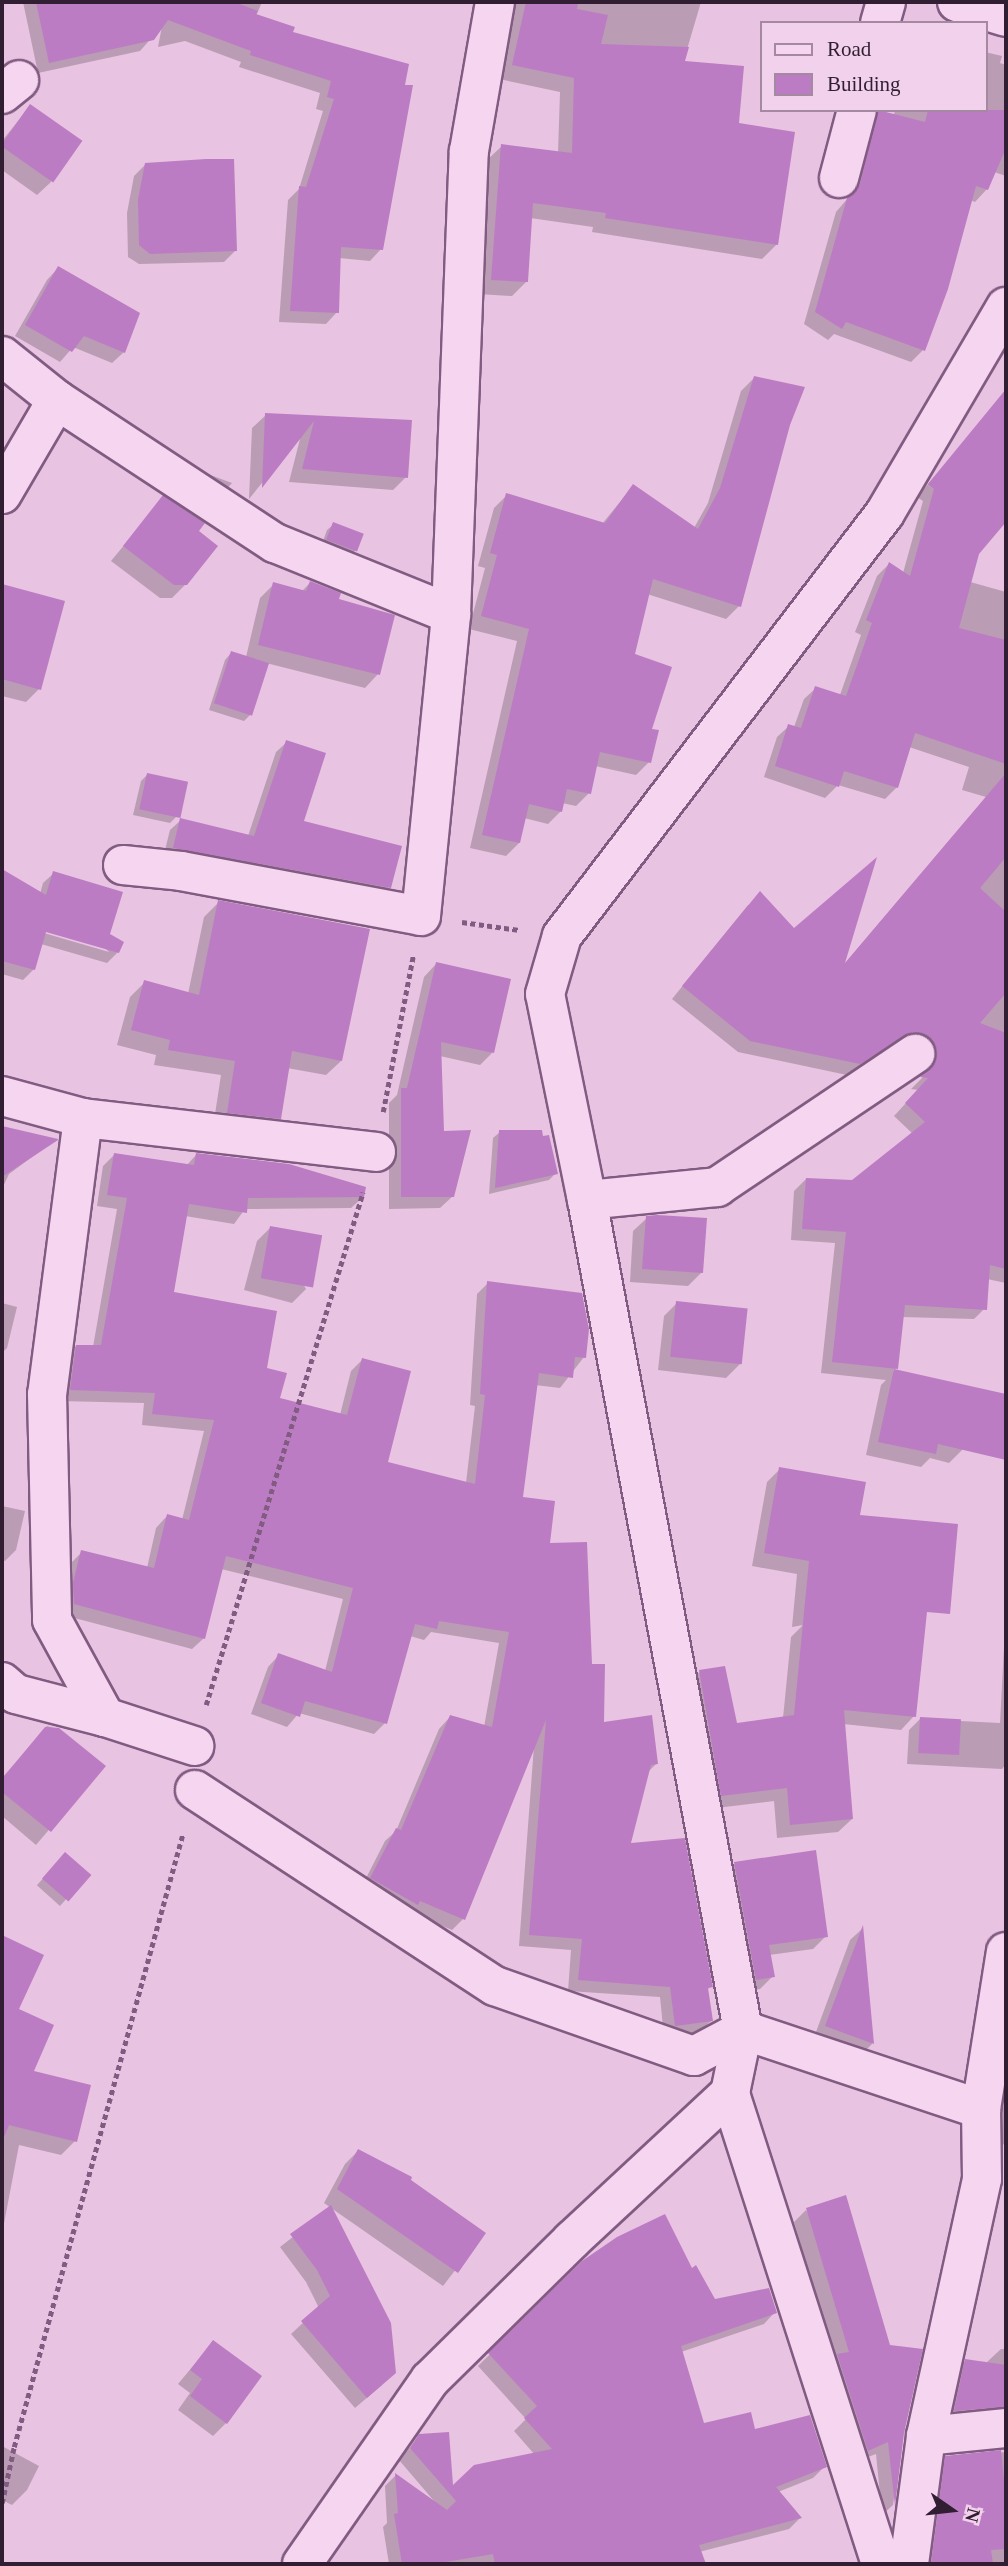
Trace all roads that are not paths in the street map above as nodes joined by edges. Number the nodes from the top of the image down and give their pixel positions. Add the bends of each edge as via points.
1 (495, 2) edge
2 (886, 2) edge
3 (957, 2) edge
4 (1006, 17) edge
5 (881, 21) edge
6 (856, 112) edge
7 (839, 178) dead end
8 (1006, 307) edge
9 (2, 356) edge
10 (57, 400) junction
11 (2, 494) edge
12 (451, 614) junction
13 (123, 865) dead end
14 (915, 1054) dead end
15 (2, 1096) edge
16 (83, 1118) junction
17 (376, 1152) dead end
18 (587, 1200) junction
19 (2, 1682) edge
20 (105, 1717) junction
21 (194, 1746) dead end
22 (195, 1790) dead end
23 (1006, 1952) edge
24 (743, 2030) junction
25 (730, 2092) junction
26 (981, 2109) junction
27 (1006, 2428) edge
28 (926, 2436) junction
29 (302, 2564) edge
30 (881, 2564) edge
31 (909, 2564) edge

1 - 12 street via 469,151
2 - 5 street
3 - 4 street
6 - 7 street
8 - 18 street via 885,513 562,936 545,994
9 - 10 street
10 - 11 street
10 - 12 street via 275,543
12 - 13 street via 421,916 181,871
14 - 18 street via 717,1187
15 - 16 street
16 - 17 street
16 - 20 street via 47,1394 52,1620
18 - 24 street
19 - 20 street via 16,1694
20 - 21 street
22 - 24 street via 495,1986 694,2056
23 - 26 street
24 - 25 street
24 - 26 street
25 - 29 street via 430,2380
25 - 30 street
26 - 28 street via 982,2179
27 - 28 street
28 - 31 street

